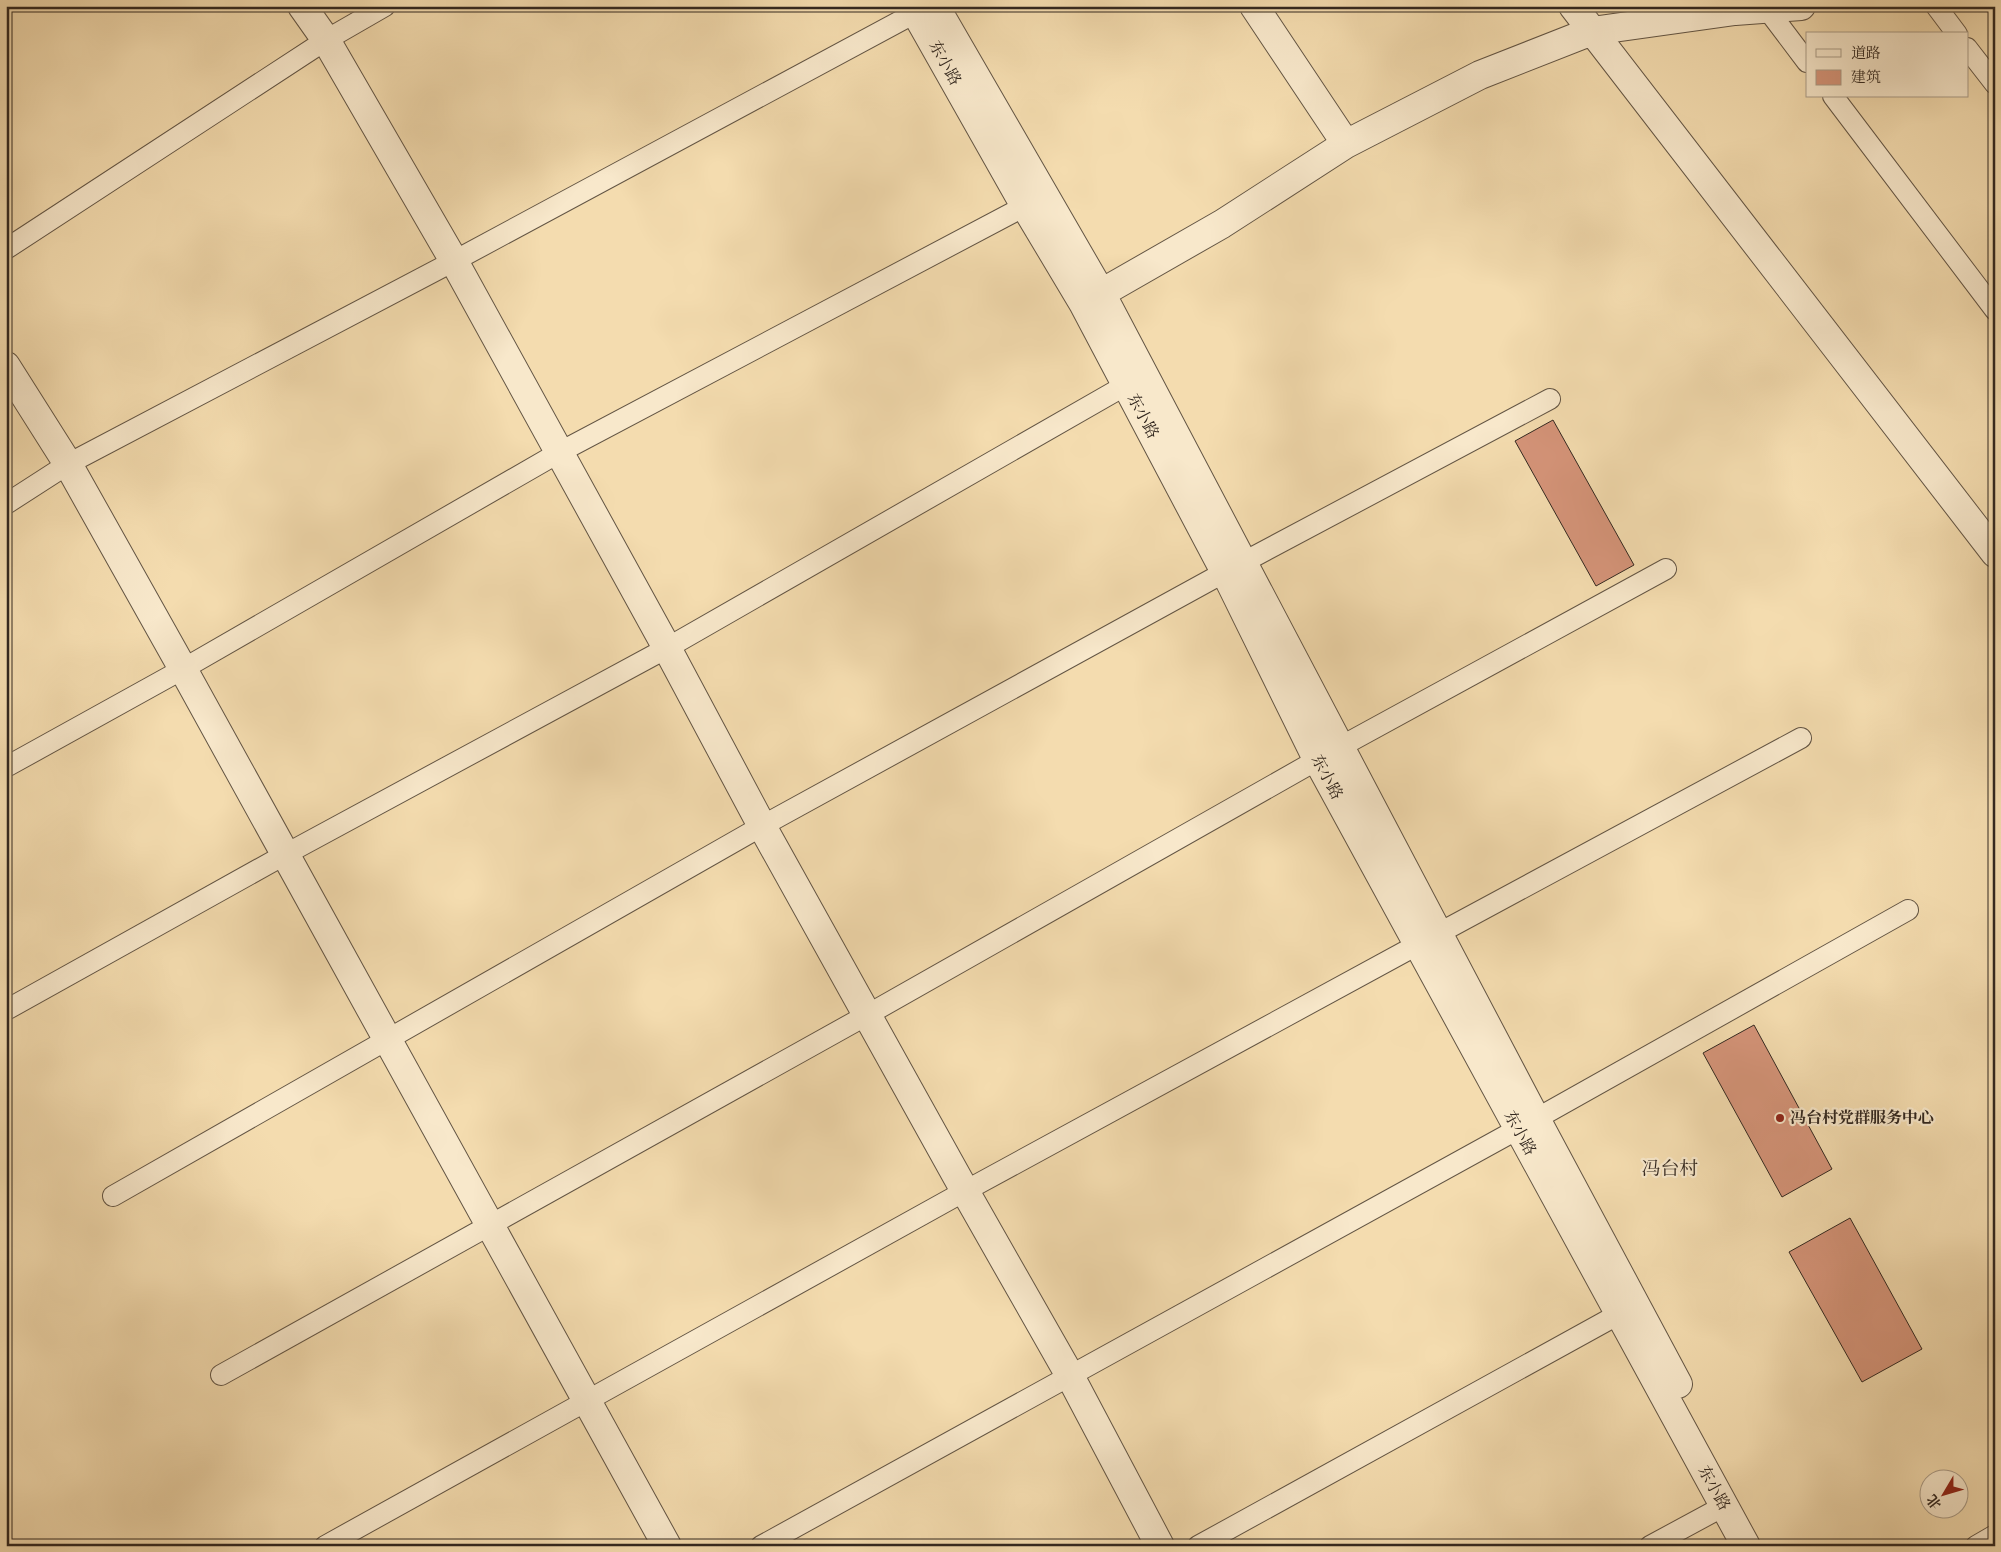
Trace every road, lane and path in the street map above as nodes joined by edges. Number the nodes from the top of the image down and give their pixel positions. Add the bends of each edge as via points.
1 (302, 6) edge
2 (385, 6) edge
3 (1254, 6) edge
4 (1573, 6) edge
5 (1801, 6) edge
6 (1936, 6) edge
7 (1767, 9) junction
8 (930, 11) edge
9 (1592, 31) junction
10 (1955, 32) edge
11 (326, 40) junction
12 (1968, 49) edge
13 (1806, 61) edge
14 (1995, 84) edge
15 (1835, 98) edge
16 (1346, 144) junction
17 (1034, 199) junction
18 (6, 248) edge
19 (454, 261) junction
20 (1092, 298) junction
21 (1995, 310) edge
22 (6, 366) edge
23 (1126, 385) junction
24 (1550, 399) dead end
25 (560, 452) junction
26 (68, 464) junction
27 (6, 504) edge
28 (1995, 553) edge
29 (1234, 567) junction
30 (1666, 569) dead end
31 (667, 648) junction
32 (183, 669) junction
33 (1801, 738) dead end
34 (1328, 753) junction
35 (6, 767) edge
36 (762, 826) junction
37 (286, 854) junction
38 (1908, 910) dead end
39 (1427, 939) junction
40 (6, 1010) edge
41 (867, 1015) junction
42 (388, 1040) junction
43 (1527, 1124) junction
44 (965, 1192) junction
45 (113, 1196) dead end
46 (490, 1225) junction
47 (1618, 1314) junction
48 (221, 1374) dead end
49 (1070, 1374) junction
50 (587, 1402) junction
51 (1724, 1506) junction
52 (1995, 1535) edge
53 (325, 1546) edge
54 (667, 1546) edge
55 (761, 1546) edge
56 (1160, 1546) edge
57 (1198, 1546) edge
58 (1650, 1546) edge
59 (1746, 1546) edge
60 (1766, 1546) edge
61 (1976, 1546) edge

1 - 11 street
2 - 11 lane
3 - 16 street
4 - 9 street
5 - 7 street
6 - 10 lane
7 - 9 street
7 - 13 lane
8 - 17 street, 东小路
8 - 19 lane
9 - 16 street via 1480,75
9 - 28 street
11 - 18 lane
11 - 19 street
12 - 14 lane
15 - 21 lane
16 - 20 street via 1222,224
17 - 20 street, 东小路
17 - 25 lane
19 - 25 street
19 - 26 lane
20 - 23 street, 东小路
20 - 29 street, 东小路
22 - 26 street
23 - 29 street, 东小路
23 - 31 lane
24 - 29 lane
25 - 31 street
25 - 32 lane
26 - 27 lane
26 - 32 street
29 - 34 street, 东小路
29 - 36 lane
30 - 34 lane
31 - 36 street
31 - 37 lane
32 - 35 lane
32 - 37 street
33 - 39 lane
34 - 39 street, 东小路
34 - 41 lane
36 - 41 street
36 - 42 lane
37 - 40 lane
37 - 42 street
38 - 43 lane
39 - 43 street, 东小路
39 - 44 lane
41 - 44 street
41 - 46 lane
42 - 45 lane
42 - 46 street
43 - 47 street, 东小路
43 - 49 lane
43 - 60 street, 东小路
44 - 49 street
44 - 50 lane
46 - 48 lane
46 - 50 street
47 - 51 street, 东小路
47 - 57 lane
49 - 55 lane
49 - 56 street
50 - 53 lane
50 - 54 street
51 - 58 lane
51 - 59 street, 东小路
52 - 61 lane

